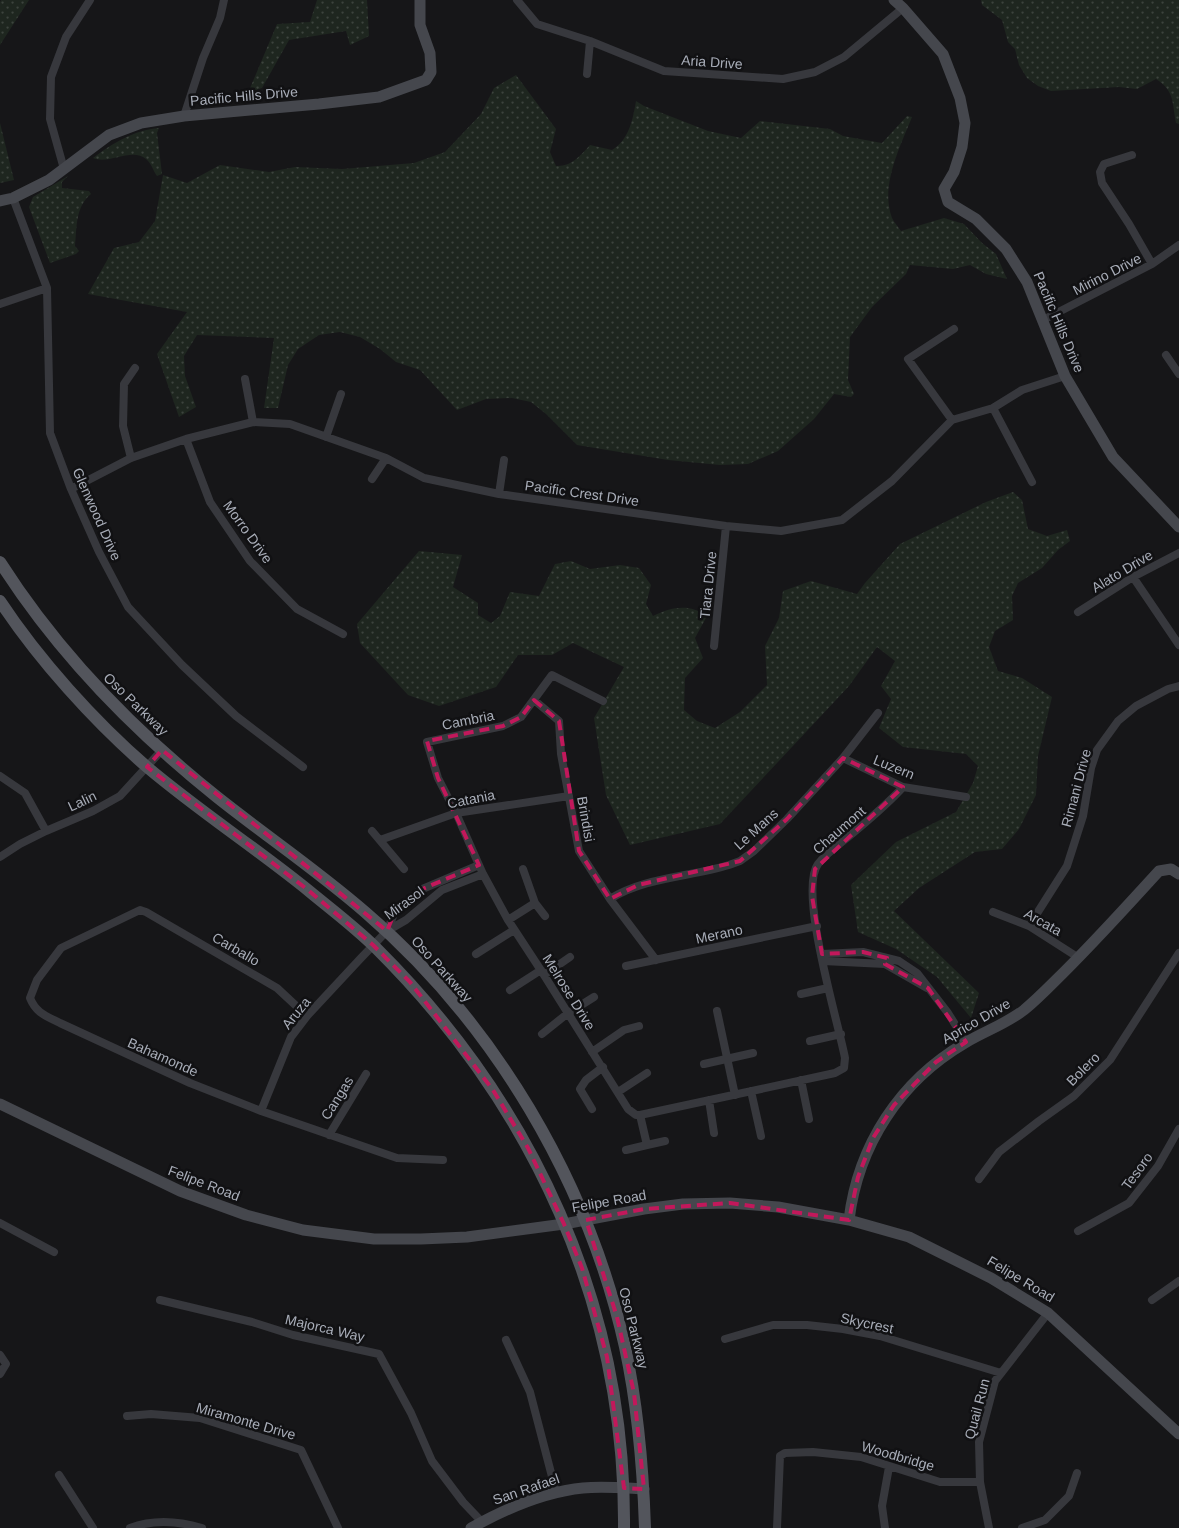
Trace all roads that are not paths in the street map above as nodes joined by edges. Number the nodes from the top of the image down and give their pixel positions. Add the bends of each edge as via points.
1 (90, 0) edge
2 (224, 0) edge
3 (420, 0) edge
4 (518, 0) edge
5 (898, 4) edge
6 (590, 41) junction
7 (587, 74) dead end
8 (184, 116) junction
9 (1132, 155) dead end
10 (64, 169) junction
11 (13, 198) junction
12 (0, 201) edge
13 (1179, 245) edge
14 (1152, 264) junction
15 (47, 288) junction
16 (0, 304) edge
17 (1043, 320) junction
18 (954, 329) dead end
19 (1166, 355) dead end
20 (134, 368) dead end
21 (1179, 374) edge
22 (1065, 376) junction
23 (245, 379) dead end
24 (340, 394) dead end
25 (993, 408) junction
26 (952, 420) junction
27 (253, 422) junction
28 (326, 437) junction
29 (186, 439) junction
30 (131, 458) junction
31 (386, 458) junction
32 (504, 460) dead end
33 (372, 479) dead end
34 (1032, 482) dead end
35 (71, 489) junction
36 (499, 494) junction
37 (726, 526) junction
38 (1179, 527) edge
39 (1179, 553) edge
40 (0, 562) edge
41 (1133, 577) junction
42 (0, 601) edge
43 (1078, 612) dead end
44 (343, 634) dead end
45 (1179, 645) edge
46 (714, 646) dead end
47 (1179, 686) edge
48 (534, 700) junction
49 (603, 701) dead end
50 (878, 713) dead end
51 (428, 741) joint
52 (162, 750) junction
53 (843, 758) junction
54 (147, 766) junction
55 (303, 767) dead end
56 (0, 776) edge
57 (904, 787) junction
58 (569, 796) junction
59 (966, 797) dead end
60 (456, 813) junction
61 (46, 831) junction
62 (372, 831) dead end
63 (380, 840) junction
64 (0, 857) edge
65 (480, 865) junction
66 (404, 869) dead end
67 (523, 869) dead end
68 (483, 874) junction
69 (1179, 874) edge
70 (430, 886) junction
71 (435, 895) junction
72 (610, 899) junction
73 (535, 903) junction
74 (146, 912) joint
75 (993, 912) dead end
76 (545, 916) dead end
77 (508, 920) junction
78 (817, 926) junction
79 (1029, 926) junction
80 (514, 930) junction
81 (387, 931) junction
82 (373, 945) junction
83 (1179, 953) edge
84 (476, 954) dead end
85 (570, 957) dead end
86 (822, 957) junction
87 (1079, 958) junction
88 (656, 960) junction
89 (626, 966) dead end
90 (543, 972) junction
91 (828, 988) junction
92 (510, 990) dead end
93 (801, 994) dead end
94 (594, 997) dead end
95 (717, 1011) dead end
96 (567, 1014) junction
97 (307, 1016) junction
98 (639, 1026) dead end
99 (542, 1034) dead end
100 (840, 1034) junction
101 (810, 1041) dead end
102 (966, 1042) junction
103 (592, 1052) junction
104 (753, 1053) dead end
105 (728, 1059) junction
106 (704, 1064) dead end
107 (603, 1067) junction
108 (647, 1073) dead end
109 (366, 1074) dead end
110 (801, 1080) junction
111 (751, 1091) junction
112 (618, 1092) junction
113 (735, 1095) junction
114 (709, 1100) junction
115 (0, 1104) edge
116 (592, 1109) dead end
117 (261, 1111) junction
118 (640, 1115) junction
119 (809, 1119) dead end
120 (1179, 1129) edge
121 (714, 1133) dead end
122 (329, 1135) junction
123 (761, 1136) dead end
124 (665, 1141) dead end
125 (647, 1145) junction
126 (626, 1150) dead end
127 (443, 1160) dead end
128 (979, 1179) dead end
129 (586, 1220) junction
130 (849, 1220) junction
131 (0, 1223) edge
132 (564, 1224) junction
133 (1078, 1231) dead end
134 (54, 1252) dead end
135 (1179, 1280) edge
136 (160, 1300) dead end
137 (1152, 1300) dead end
138 (1048, 1313) junction
139 (725, 1339) dead end
140 (506, 1340) dead end
141 (0, 1355) edge
142 (1000, 1373) junction
143 (0, 1374) edge
144 (127, 1416) dead end
145 (1179, 1434) edge
146 (889, 1467) junction
147 (1077, 1473) dead end
148 (59, 1475) dead end
149 (980, 1482) junction
150 (624, 1488) junction
151 (644, 1489) junction
152 (556, 1492) junction
153 (482, 1522) junction
154 (159, 1525) edge
155 (93, 1528) edge
156 (130, 1528) edge
157 (202, 1528) edge
158 (338, 1528) edge
159 (471, 1528) edge
160 (624, 1528) edge
161 (644, 1528) edge
162 (777, 1528) edge
163 (885, 1528) edge
164 (988, 1528) edge
165 (1022, 1528) edge

1 - 10 street via 66,37 51,77 50,119
2 - 8 street
3 - 8 street, Pacific Hills Drive via 420,25 430,53 431,72 426,80 378,97
4 - 6 street, Aria Drive via 537,24
5 - 6 street, Aria Drive via 844,57 815,72 783,79 664,71
5 - 17 street, Pacific Hills Drive via 943,54 960,98 965,124 954,172 944,189 948,202 976,220 1006,249 1027,282
6 - 7 street
8 - 10 street, Pacific Hills Drive via 141,123 109,135
9 - 14 street via 1104,164 1100,172 1102,183
10 - 11 street, Pacific Hills Drive
11 - 12 street, Pacific Hills Drive
11 - 15 street, Glenwood Drive
13 - 14 street, Mirino Drive
14 - 17 street, Mirino Drive
15 - 16 street
15 - 35 street, Glenwood Drive via 50,433
17 - 22 street, Pacific Hills Drive
18 - 26 street via 908,359
19 - 21 street
20 - 30 street via 124,384 123,426
22 - 25 street, Pacific Crest Drive via 1022,390
22 - 38 street, Pacific Hills Drive via 1113,457
23 - 27 street
24 - 28 street
25 - 26 street, Pacific Crest Drive
25 - 34 street
26 - 37 street, Pacific Crest Drive via 892,481 842,520 781,531
27 - 28 street, Pacific Crest Drive via 290,424
27 - 29 street, Pacific Crest Drive
28 - 31 street, Pacific Crest Drive
29 - 30 street, Pacific Crest Drive
29 - 44 street, Morro Drive via 210,502 250,561 297,609
30 - 35 street, Pacific Crest Drive
31 - 33 street
31 - 36 street, Pacific Crest Drive via 424,478
32 - 36 street
35 - 55 street, Glenwood Drive via 128,607 236,716
36 - 37 street, Pacific Crest Drive
37 - 46 street, Tiara Drive
39 - 41 street, Alato Drive
40 - 52 main road, Oso Parkway via 72,660
41 - 43 street, Alato Drive
41 - 45 street
42 - 54 main road via 80,701
47 - 79 street, Rimani Drive via 1136,706 1118,721 1097,750 1083,816 1067,866
48 - 49 street, Cambria via 552,675
48 - 51 street, Cambria via 521,716 503,726
48 - 58 street, Brindisi via 559,721
50 - 53 street, Le Mans
51 - 60 street, Melrose Drive via 438,778
52 - 54 street, Lalin
52 - 81 main road, Oso Parkway
53 - 57 street, Luzern
53 - 72 street, Le Mans via 754,851 740,861 638,885
54 - 61 street, Lalin via 120,796
54 - 82 main road via 308,890
56 - 61 street via 25,793
57 - 59 street, Luzern
57 - 78 street, Chaumont via 824,857 815,869 812,896
58 - 60 street, Catania
58 - 72 street, Brindisi via 579,851
60 - 63 street, Catania
60 - 65 street, Melrose Drive
61 - 64 street, Lalin
62 - 63 street
63 - 66 street
65 - 68 street, Melrose Drive
65 - 70 street, Mirasol
67 - 73 street
68 - 71 street, Mirasol
68 - 77 street, Melrose Drive
69 - 87 street, Aprico Drive via 1171,869 1159,871
70 - 71 street, Mirasol
70 - 81 street, Mirasol via 420,890 394,914
71 - 81 street, Mirasol via 406,920
72 - 88 street, Brindisi
73 - 76 street
73 - 77 street
74 - 97 street, Carballo via 277,988
74 - 117 street, Bahamonde via 134,912 61,948 37,980 30,998 34,1007 39,1013 190,1083
75 - 79 street, Arcata
77 - 80 street, Melrose Drive
78 - 86 street, Chaumont
78 - 88 street, Merano
79 - 87 street, Arcata
80 - 84 street
80 - 90 street, Melrose Drive
81 - 82 street, Mirasol
81 - 129 main road, Oso Parkway via 460,1010 508,1075 545,1137
82 - 97 street, Aruza
82 - 132 main road via 435,1011 493,1090 532,1156
83 - 128 street, Bolero via 1110,1060 1074,1096 999,1152
85 - 90 street
86 - 91 street
86 - 102 street via 886,961 928,988
87 - 102 street, Aprico Drive via 1025,1009 1002,1025
88 - 89 street, Merano
90 - 92 street
90 - 96 street, Melrose Drive
91 - 93 street
91 - 100 street
94 - 96 street
95 - 105 street
96 - 99 street
96 - 103 street, Melrose Drive
97 - 117 street, Aruza via 291,1037
98 - 103 street via 624,1030
100 - 101 street
100 - 110 street via 844,1068
102 - 130 street, Aprico Drive via 936,1062 894,1104 873,1138 858,1177
103 - 107 street, Melrose Drive
104 - 105 street
105 - 106 street
105 - 113 street
107 - 112 street, Melrose Drive
107 - 116 street via 580,1089
108 - 112 street
109 - 122 street, Cangas
110 - 111 street
110 - 119 street
111 - 113 street
111 - 123 street
112 - 118 street, Melrose Drive via 628,1109
113 - 114 street
114 - 118 street
114 - 121 street
115 - 132 street, Felipe Road via 180,1191 246,1215 303,1230 374,1239 421,1239 467,1237
117 - 122 street, Bahamonde
118 - 125 street
120 - 133 street, Tesoro via 1158,1166 1129,1203
122 - 127 street, Bahamonde via 398,1158
124 - 125 street
125 - 126 street
129 - 130 street, Felipe Road via 682,1204 730,1203 778,1207
129 - 132 street, Felipe Road
129 - 151 main road, Oso Parkway via 625,1347 634,1393
130 - 138 street, Felipe Road via 917,1241 991,1278
131 - 134 street
132 - 150 main road via 582,1268 607,1357 621,1443
135 - 137 street
136 - 153 street, Majorca Way via 379,1354 411,1413 432,1462
138 - 142 street, Quail Run
138 - 145 street, Felipe Road
139 - 142 street, Skycrest via 773,1325 843,1329 880,1336
140 - 152 street via 530,1392
141 - 143 street via 6,1364
142 - 149 street, Quail Run via 995,1380 979,1442
144 - 158 street, Miramonte Drive via 151,1414 200,1418 301,1450
146 - 149 street, Woodbridge via 940,1482
146 - 162 street, Woodbridge via 861,1457 785,1453 780,1456
146 - 163 street via 882,1506
147 - 165 street via 1069,1496 1045,1520
148 - 155 street
149 - 164 street, Quail Run
150 - 151 street, San Rafael
150 - 152 street, San Rafael
150 - 160 main road
151 - 161 main road, Oso Parkway
152 - 153 street, San Rafael
153 - 159 street, San Rafael
154 - 156 street
154 - 157 street via 187,1523

